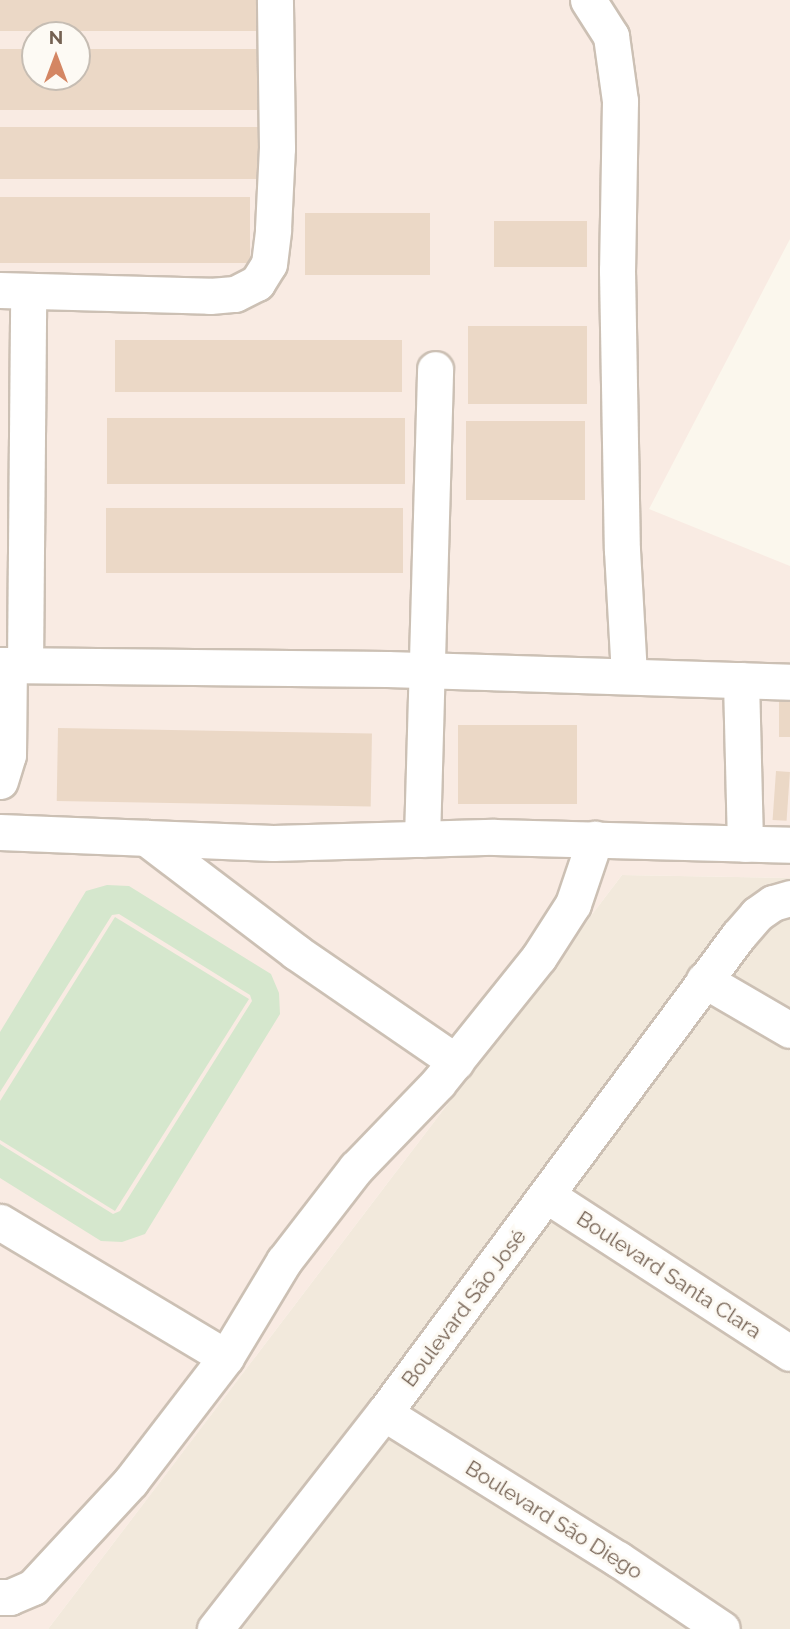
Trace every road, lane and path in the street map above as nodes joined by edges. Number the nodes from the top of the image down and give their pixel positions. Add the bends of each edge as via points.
1 (275, 0) edge
2 (588, 0) edge
3 (14, 291) edge
4 (435, 369) dead end
5 (13, 384) edge
6 (11, 665) edge
7 (426, 670) junction
8 (629, 676) junction
9 (741, 680) junction
10 (790, 682) edge
11 (0, 781) edge
12 (0, 832) edge
13 (146, 838) junction
14 (422, 839) junction
15 (595, 839) junction
16 (745, 844) junction
17 (790, 845) edge
18 (790, 898) edge
19 (704, 980) junction
20 (790, 1030) edge
21 (456, 1062) junction
22 (548, 1196) junction
23 (0, 1222) edge
24 (790, 1353) edge
25 (226, 1357) junction
26 (384, 1413) junction
27 (0, 1597) edge
28 (215, 1629) edge
29 (722, 1629) edge

1 - 3 street via 277,148 271,256 263,277 247,290 210,296
2 - 8 street via 611,36 620,101 617,270
3 - 5 street
4 - 7 street
5 - 6 street
6 - 7 street
6 - 11 street via 8,755
7 - 8 street
7 - 14 street
8 - 9 street
9 - 10 street
9 - 16 street
12 - 13 street
13 - 14 street via 273,843
13 - 21 street via 296,952
14 - 15 street
15 - 16 street
15 - 21 street via 573,904 560,926
16 - 17 street
18 - 19 street, Boulevard São José via 757,914
19 - 20 street
19 - 22 street, Boulevard São José
21 - 25 street via 356,1168 284,1261
22 - 24 street, Boulevard Santa Clara
22 - 26 street, Boulevard São José
23 - 25 street
25 - 27 street via 131,1482 56,1565 33,1587
26 - 28 street, Boulevard São José
26 - 29 street, Boulevard São Diego

